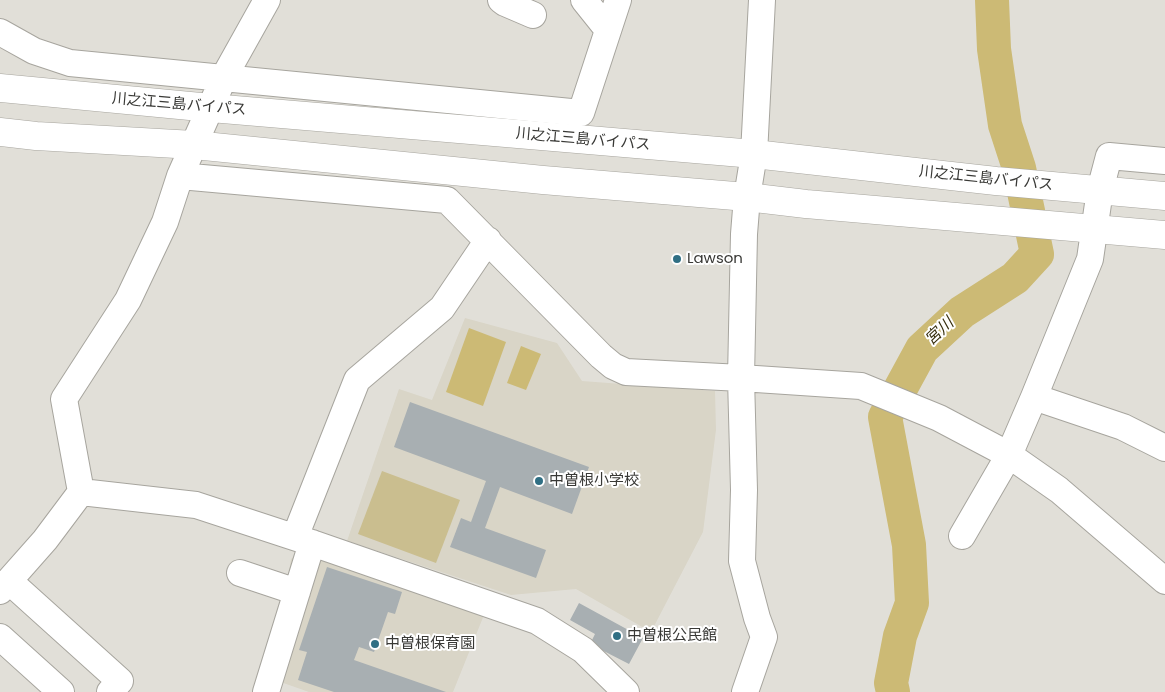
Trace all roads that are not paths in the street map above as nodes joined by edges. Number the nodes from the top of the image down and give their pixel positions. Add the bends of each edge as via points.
1 (267, 0) edge
2 (501, 0) edge
3 (584, 0) edge
4 (618, 0) edge
5 (762, 0) edge
6 (533, 16) edge
7 (608, 30) junction
8 (0, 32) edge
9 (224, 77) junction
10 (0, 88) edge
11 (211, 108) junction
12 (0, 132) edge
13 (194, 145) junction
14 (754, 154) junction
15 (1165, 162) edge
16 (180, 176) junction
17 (1100, 190) junction
18 (1165, 196) edge
19 (747, 197) junction
20 (1094, 228) junction
21 (1165, 235) edge
22 (488, 240) junction
23 (741, 378) junction
24 (1034, 397) junction
25 (1165, 448) edge
26 (1009, 455) junction
27 (81, 492) junction
28 (962, 536) dead end
29 (303, 540) junction
30 (240, 573) dead end
31 (1165, 581) edge
32 (5, 586) edge
33 (296, 592) junction
34 (0, 637) edge
35 (61, 692) edge
36 (110, 692) edge
37 (266, 692) edge
38 (626, 692) edge
39 (745, 692) edge

1 - 9 street
2 - 6 street
3 - 7 street
4 - 7 street
5 - 14 street
7 - 9 street via 580,113
8 - 9 street via 34,51 70,63
9 - 11 street
10 - 11 highway, 川之江三島バイパス
11 - 13 street
11 - 14 highway, 川之江三島バイパス
12 - 13 highway
13 - 16 street
13 - 19 highway
14 - 17 highway, 川之江三島バイパス
14 - 19 street
15 - 17 street via 1109,156
16 - 22 street via 447,200
16 - 27 street via 165,222 128,300 64,399
17 - 18 highway, 川之江三島バイパス
17 - 20 street
19 - 20 highway
19 - 23 street
20 - 21 highway
20 - 24 street via 1090,259
22 - 23 street via 613,366 626,372
22 - 29 street via 442,308 357,380
23 - 26 street via 861,386 939,418
23 - 39 street via 742,561 764,637
24 - 25 street via 1123,428
24 - 26 street
26 - 28 street
26 - 31 street via 1059,490
27 - 29 street via 196,505
27 - 32 street
29 - 33 street
29 - 38 street via 537,621 583,650
30 - 33 street
32 - 36 street via 120,681
33 - 37 street
34 - 35 street

